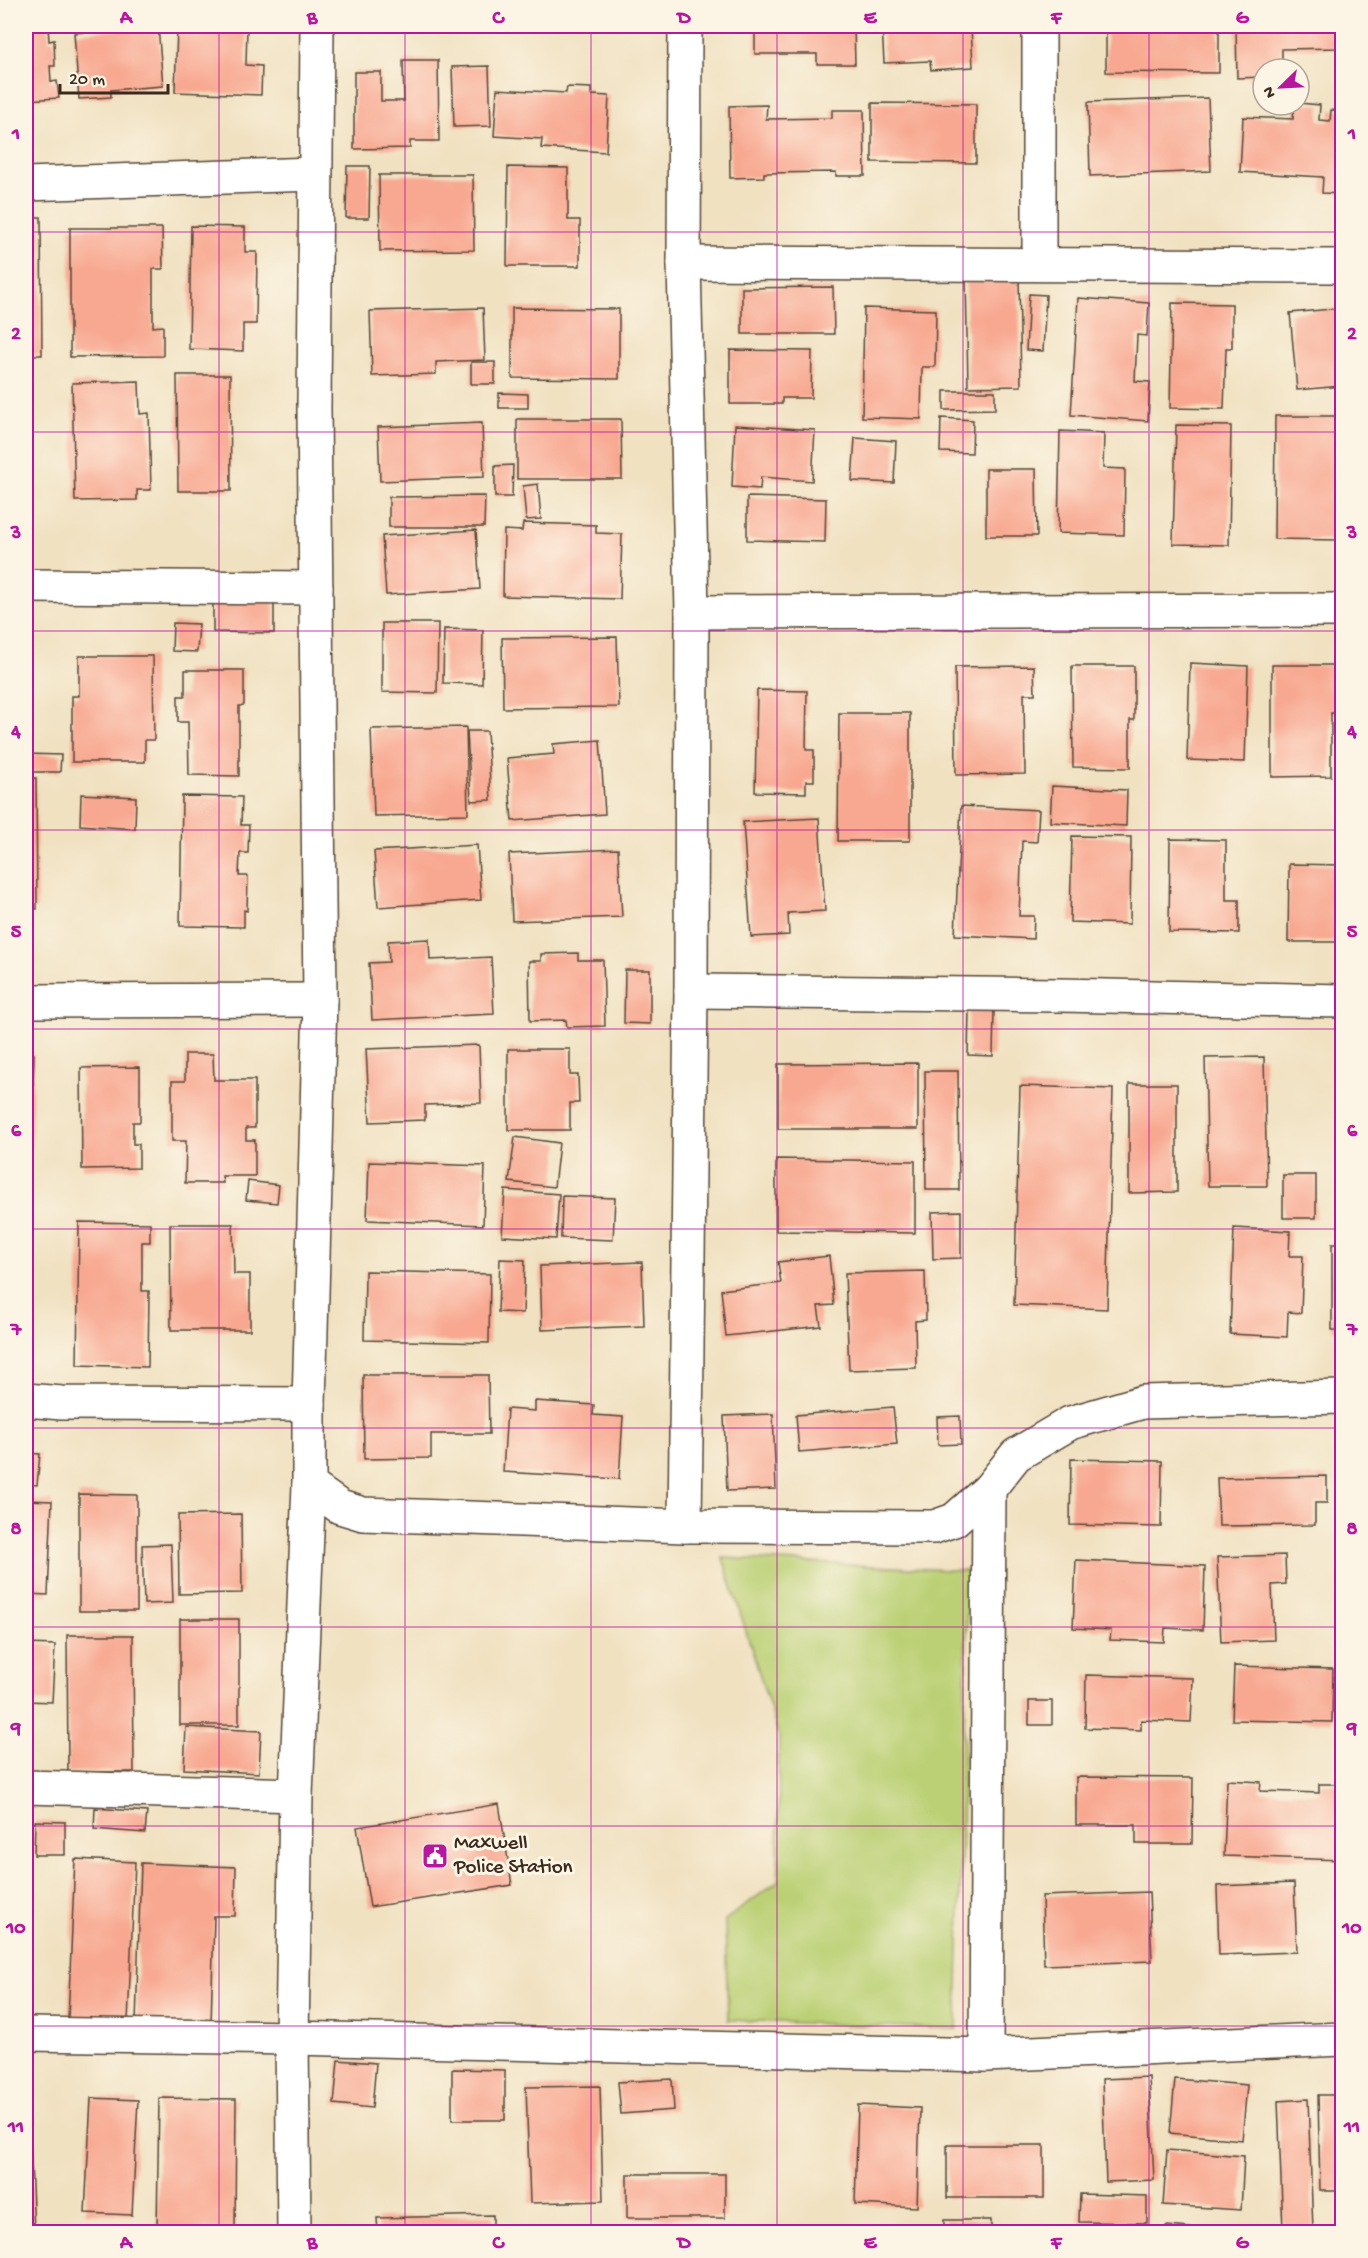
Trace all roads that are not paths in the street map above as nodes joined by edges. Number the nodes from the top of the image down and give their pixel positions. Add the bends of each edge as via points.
1 (317, 26) edge
2 (686, 26) edge
3 (1038, 26) edge
4 (315, 174) junction
5 (26, 184) edge
6 (684, 263) junction
7 (1039, 264) junction
8 (1342, 266) edge
9 (26, 586) edge
10 (316, 588) junction
11 (1342, 610) edge
12 (692, 612) junction
13 (691, 991) junction
14 (320, 1000) junction
15 (26, 1001) edge
16 (1342, 1001) edge
17 (1342, 1397) edge
18 (26, 1400) edge
19 (309, 1404) junction
20 (309, 1485) junction
21 (989, 1489) junction
22 (685, 1526) junction
23 (26, 1787) edge
24 (296, 1795) junction
25 (26, 2034) edge
26 (292, 2038) junction
27 (1342, 2039) edge
28 (986, 2055) junction
29 (294, 2232) edge

1 - 4 street
2 - 6 street
3 - 7 street
4 - 5 street
4 - 10 street
6 - 7 street
6 - 12 street
7 - 8 street
9 - 10 street
10 - 14 street
11 - 12 street
12 - 13 street
13 - 16 street
13 - 22 street
14 - 15 street
14 - 19 street
17 - 21 street via 1143,1402 1070,1423 1016,1455
18 - 19 street
19 - 20 street
20 - 22 street via 340,1507 363,1514
20 - 24 street
21 - 22 street via 954,1520 934,1527
21 - 28 street
23 - 24 street
24 - 26 street
25 - 26 street
26 - 28 street
26 - 29 street
27 - 28 street

